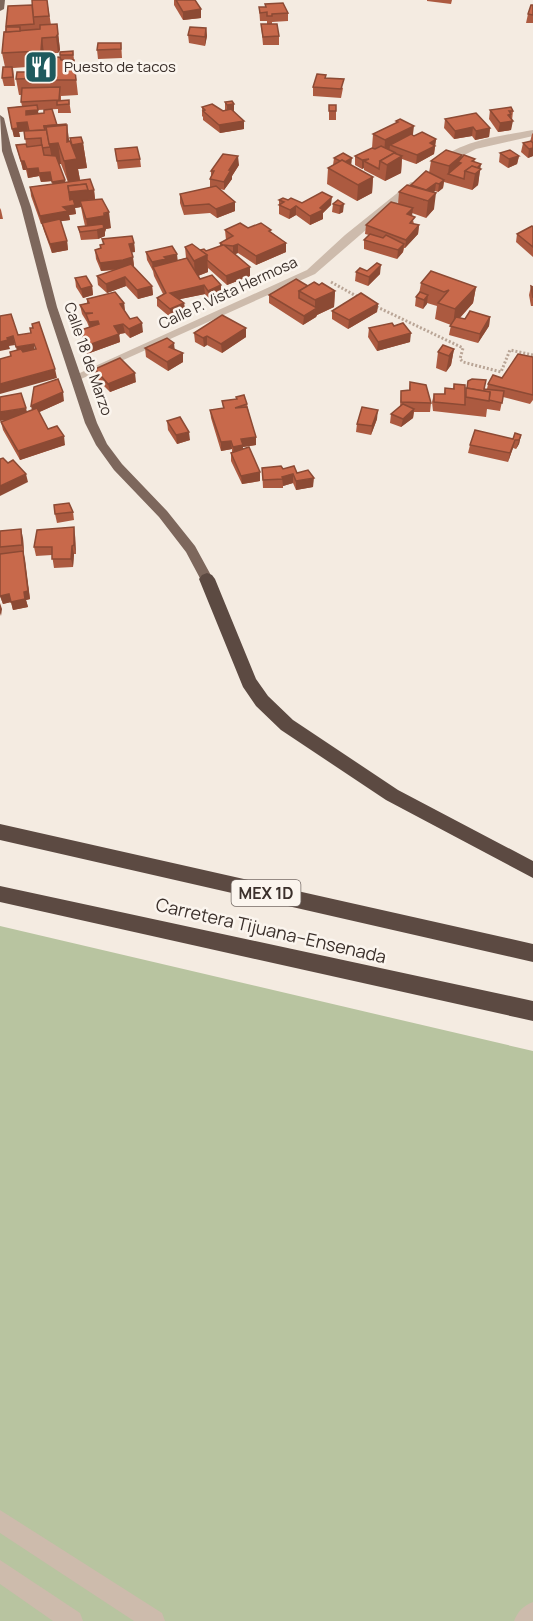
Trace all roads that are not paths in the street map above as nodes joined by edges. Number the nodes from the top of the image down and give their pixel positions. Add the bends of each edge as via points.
1 (1, 0) edge
2 (0, 9) edge
3 (0, 118) edge
4 (533, 133) edge
5 (77, 377) junction
6 (207, 579) joint
7 (0, 832) edge
8 (533, 870) edge
9 (0, 894) edge
10 (533, 953) edge
11 (533, 1011) edge
12 (0, 1521) edge
13 (0, 1571) edge
14 (533, 1613) edge
15 (72, 1621) edge
16 (154, 1621) edge
17 (525, 1621) edge

1 - 2 main road
3 - 5 main road, Calle 18 de Marzo via 52,307
4 - 5 street, Calle P. Vista Hermosa via 462,150 367,221 311,272
5 - 6 main road, Calle 18 de Marzo via 102,445 191,549
6 - 8 highway via 249,682 287,725 392,795
7 - 10 highway, Carretera Tijuana–Ensenada / MEX 1D
9 - 11 highway, Carretera Tijuana–Ensenada
12 - 16 street
13 - 15 street
14 - 17 street

